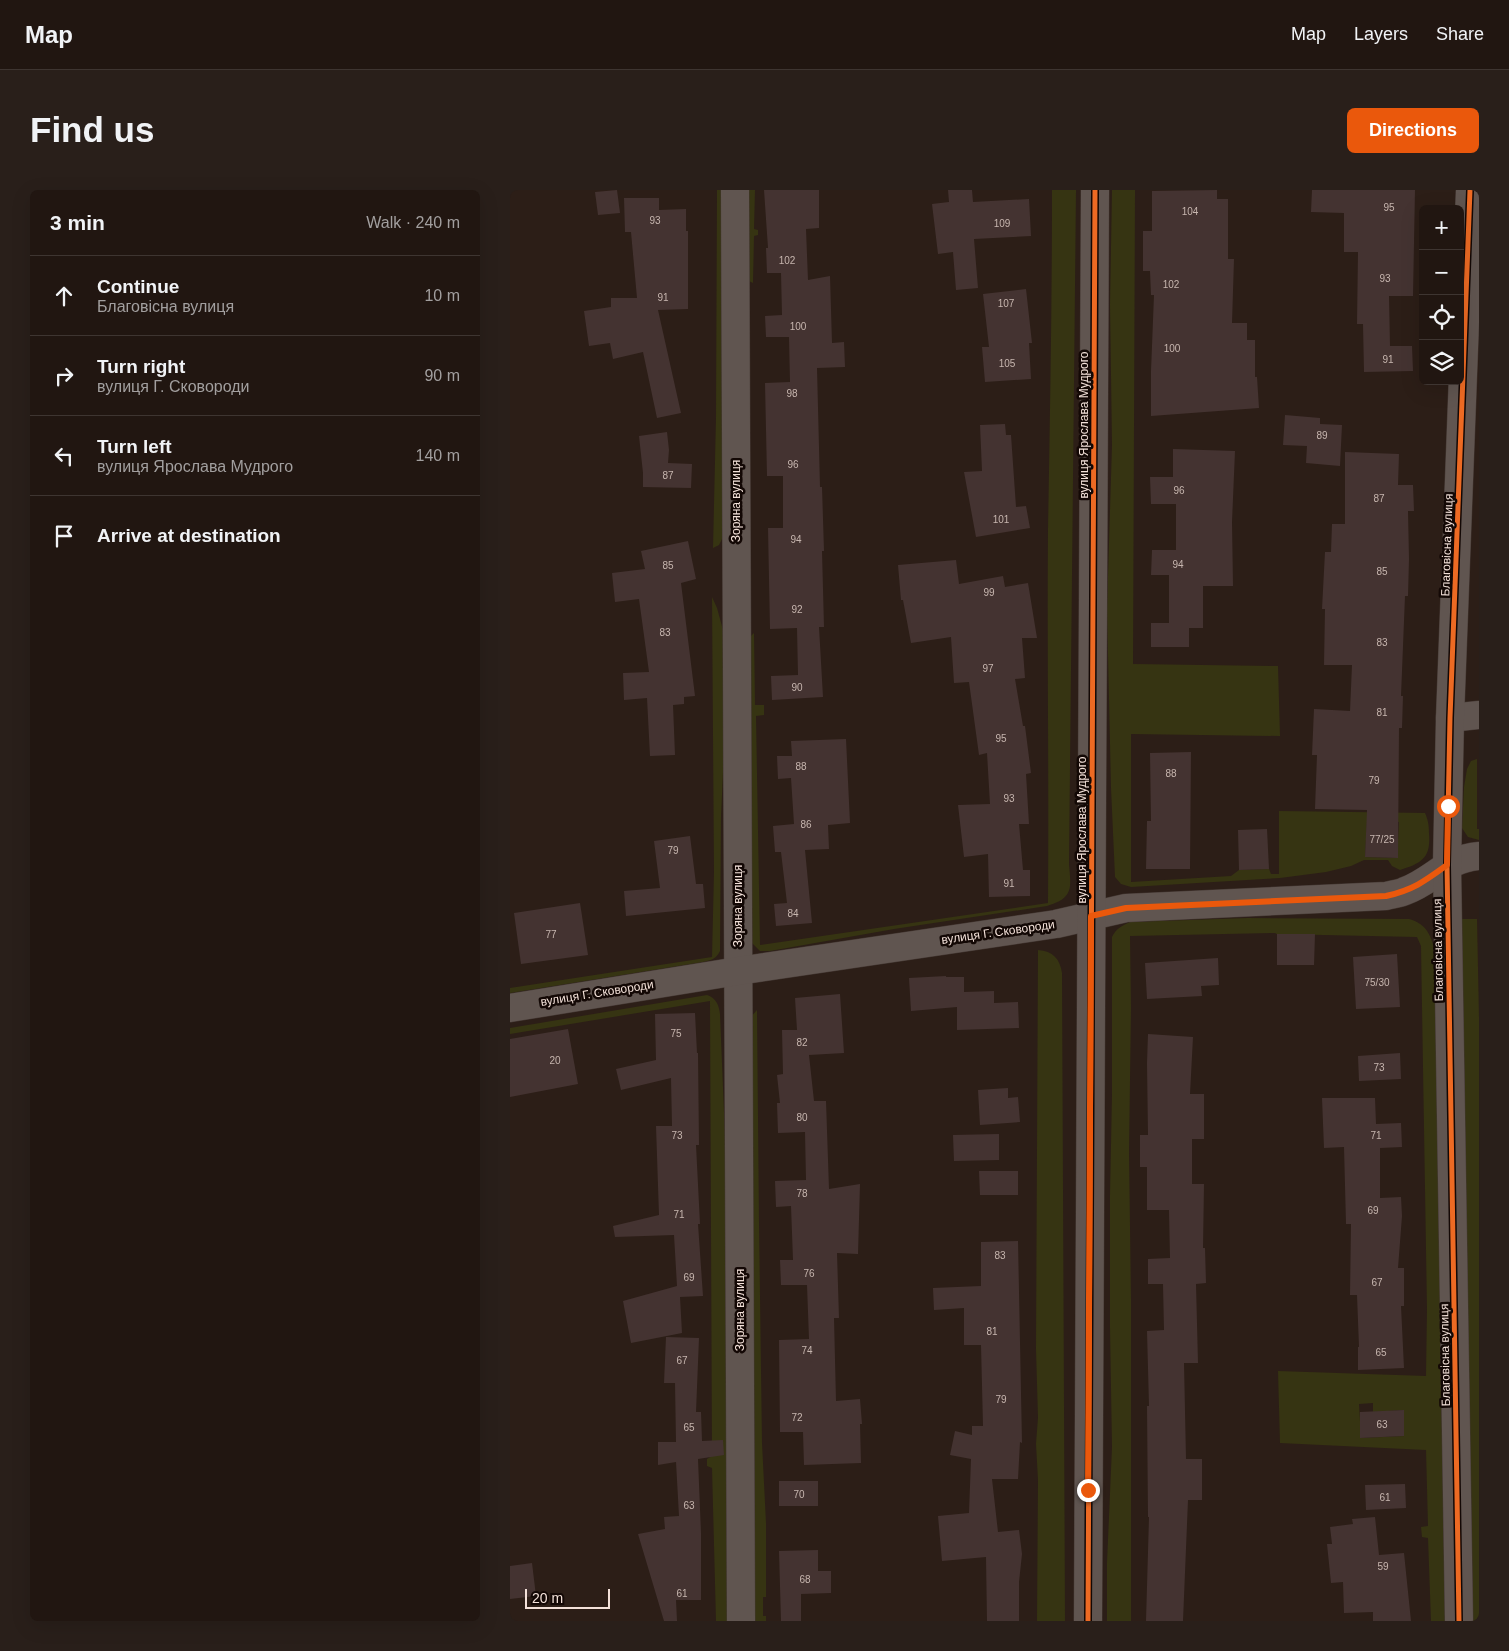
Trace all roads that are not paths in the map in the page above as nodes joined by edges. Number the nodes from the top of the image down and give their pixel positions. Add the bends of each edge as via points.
1 (736, 190) edge
2 (1095, 190) edge
3 (1470, 190) edge
4 (1479, 715) edge
5 (1450, 718) junction
6 (1479, 856) edge
7 (1447, 865) junction
8 (1091, 916) junction
9 (738, 971) junction
10 (510, 1008) edge
11 (741, 1621) edge
12 (1088, 1621) edge
13 (1459, 1621) edge

1 - 9 street, Зоряна вулиця
2 - 8 street, вулиця Ярослава Мудрого
3 - 5 street, Благовісна вулиця
4 - 5 street
5 - 7 street, Благовісна вулиця
6 - 7 street, вулиця Г. Сковороди
7 - 8 street, вулиця Г. Сковороди via 1405,892 1386,896 1126,908
7 - 13 street, Благовісна вулиця
8 - 9 street, вулиця Г. Сковороди via 1056,924
8 - 12 street, вулиця Ярослава Мудрого
9 - 10 street, вулиця Г. Сковороди
9 - 11 street, Зоряна вулиця

